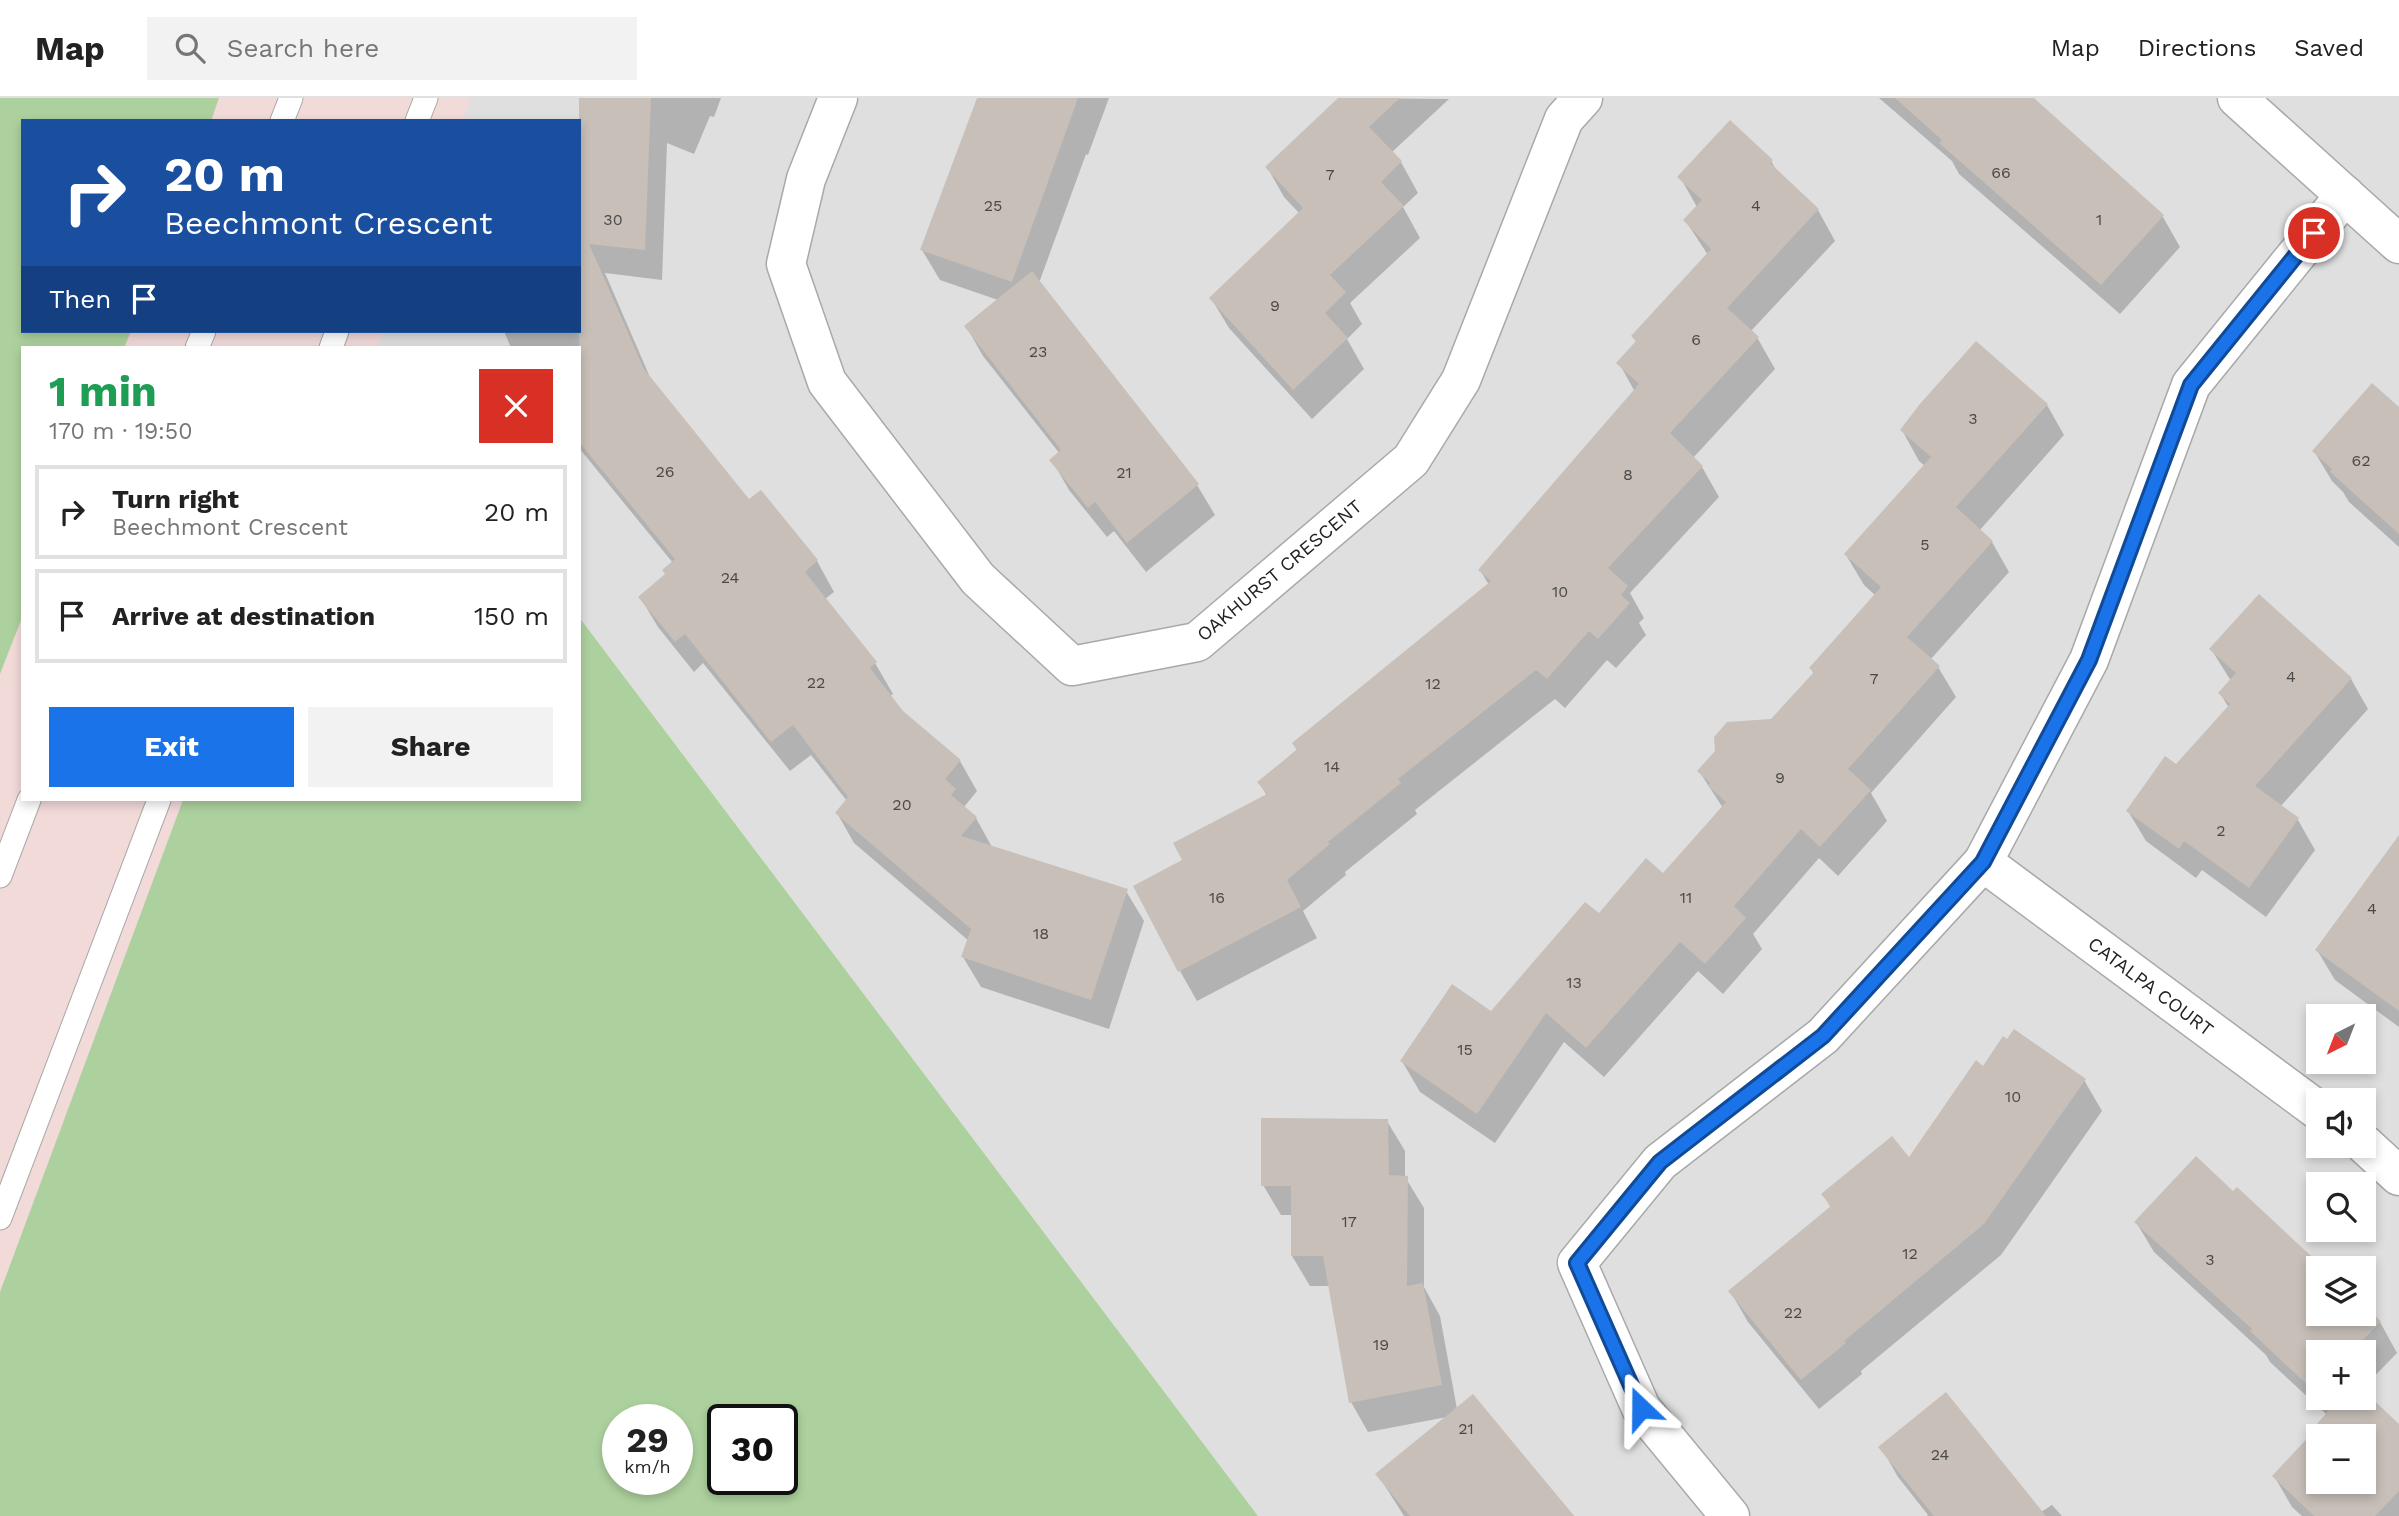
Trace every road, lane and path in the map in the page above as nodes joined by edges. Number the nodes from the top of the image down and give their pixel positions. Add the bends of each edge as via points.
1 (291, 98) edge
2 (426, 98) edge
3 (838, 98) edge
4 (1583, 98) edge
5 (2237, 98) edge
6 (283, 119) edge
7 (418, 119) edge
8 (2345, 195) junction
9 (2399, 244) edge
10 (29, 801) edge
11 (159, 801) edge
12 (1983, 862) junction
13 (0, 876) edge
14 (2306, 1101) edge
15 (2376, 1155) edge
16 (2399, 1176) edge
17 (0, 1218) edge
18 (1730, 1516) edge

1 - 6 lane
2 - 7 lane
3 - 4 street, OAKHURST CRESCENT via 806,179 786,264 827,382 978,579 1072,666 1197,642 1411,460 1461,380 1564,119
5 - 8 street
8 - 9 street
8 - 12 street via 2191,385 2089,660
10 - 13 lane
11 - 17 lane
12 - 14 street, CATALPA COURT
12 - 18 street via 1823,1036 1660,1162 1577,1263 1641,1408
15 - 16 street

